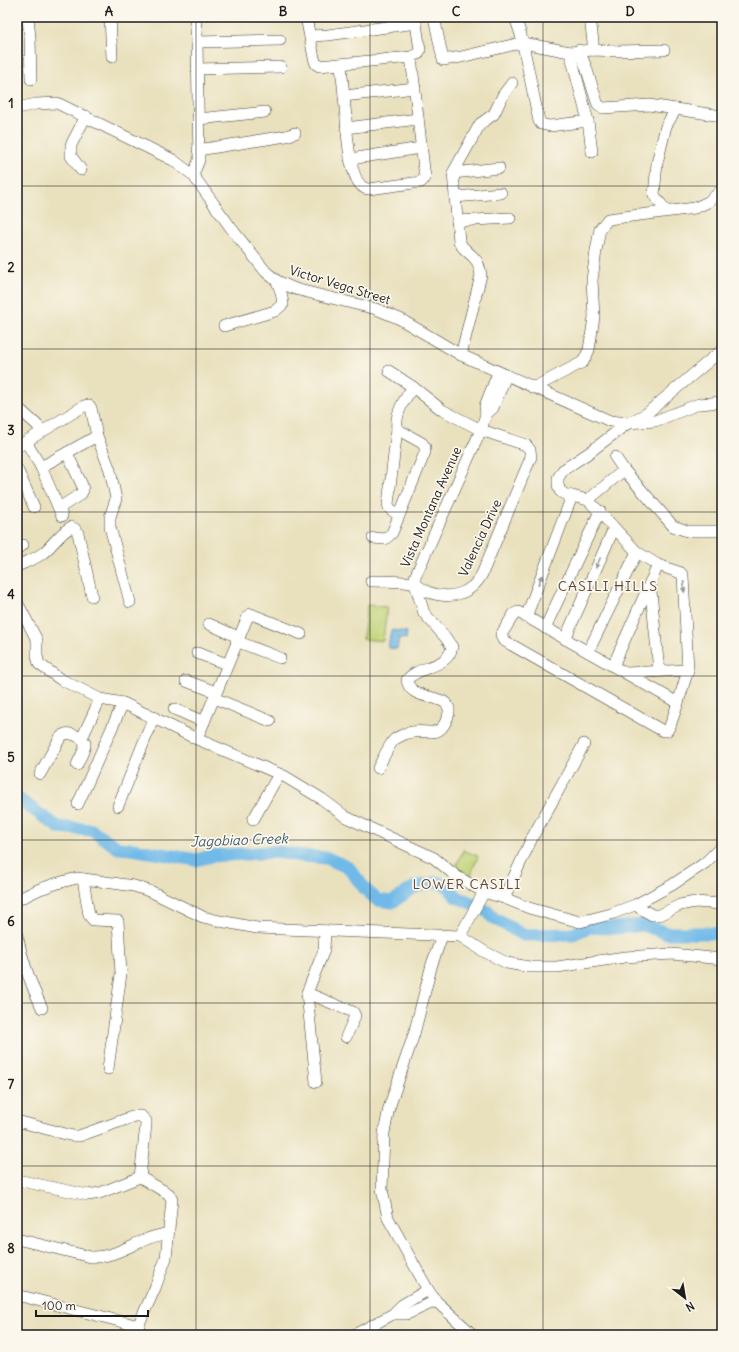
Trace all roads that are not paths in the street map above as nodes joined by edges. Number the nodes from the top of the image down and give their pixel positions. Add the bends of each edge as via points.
1 (28, 17) edge
2 (110, 17) edge
3 (195, 17) edge
4 (306, 17) edge
5 (434, 17) edge
6 (515, 17) edge
7 (590, 17) edge
8 (416, 20) edge
9 (310, 36) junction
10 (280, 40) dead end
11 (197, 42) junction
12 (522, 43) junction
13 (593, 50) junction
14 (664, 50) dead end
15 (574, 51) junction
16 (112, 57) dead end
17 (411, 57) junction
18 (340, 64) junction
19 (281, 67) dead end
20 (197, 69) junction
21 (31, 79) dead end
22 (512, 83) dead end
23 (415, 88) junction
24 (344, 96) junction
25 (17, 108) edge
26 (676, 109) junction
27 (265, 112) dead end
28 (86, 116) junction
29 (722, 116) edge
30 (198, 119) junction
31 (418, 119) junction
32 (588, 121) junction
33 (346, 128) junction
34 (295, 133) dead end
35 (421, 148) junction
36 (198, 150) junction
37 (592, 152) dead end
38 (350, 159) junction
39 (499, 168) dead end
40 (81, 170) dead end
41 (453, 172) junction
42 (193, 175) junction
43 (722, 190) edge
44 (501, 193) dead end
45 (454, 197) junction
46 (666, 211) junction
47 (510, 218) dead end
48 (457, 221) junction
49 (277, 281) junction
50 (224, 326) dead end
51 (722, 350) edge
52 (461, 355) junction
53 (389, 371) dead end
54 (502, 374) junction
55 (413, 387) junction
56 (533, 388) junction
57 (722, 402) edge
58 (17, 407) edge
59 (628, 423) junction
60 (397, 429) junction
61 (481, 430) junction
62 (42, 431) junction
63 (97, 436) junction
64 (28, 440) junction
65 (17, 447) edge
66 (67, 453) junction
67 (616, 457) dead end
68 (41, 466) junction
69 (17, 469) edge
70 (624, 470) junction
71 (572, 496) junction
72 (588, 500) junction
73 (34, 507) dead end
74 (600, 511) junction
75 (399, 514) junction
76 (614, 528) junction
77 (722, 531) edge
78 (374, 538) dead end
79 (637, 552) junction
80 (658, 565) junction
81 (17, 566) edge
82 (371, 581) dead end
83 (650, 582) junction
84 (415, 584) junction
85 (92, 596) dead end
86 (17, 602) edge
87 (130, 602) dead end
88 (526, 617) junction
89 (209, 624) dead end
90 (545, 628) junction
91 (301, 634) dead end
92 (237, 639) junction
93 (565, 639) junction
94 (588, 652) junction
95 (197, 653) dead end
96 (280, 658) dead end
97 (227, 664) junction
98 (613, 666) junction
99 (688, 670) junction
100 (659, 671) junction
101 (626, 674) junction
102 (186, 680) dead end
103 (215, 695) junction
104 (100, 699) junction
105 (123, 703) junction
106 (678, 703) junction
107 (174, 709) dead end
108 (154, 717) junction
109 (270, 721) dead end
110 (204, 722) junction
111 (82, 738) junction
112 (197, 739) junction
113 (584, 744) dead end
114 (77, 765) dead end
115 (378, 768) dead end
116 (40, 774) dead end
117 (280, 774) junction
118 (78, 804) dead end
119 (118, 806) dead end
120 (253, 820) dead end
121 (722, 846) edge
122 (83, 879) junction
123 (482, 896) junction
124 (504, 898) junction
125 (17, 900) edge
126 (722, 903) edge
127 (634, 905) junction
128 (325, 931) junction
129 (17, 935) edge
130 (442, 936) junction
131 (460, 936) junction
132 (722, 959) edge
133 (307, 993) junction
134 (42, 1008) dead end
135 (346, 1037) dead end
136 (108, 1069) dead end
137 (316, 1082) dead end
138 (17, 1121) edge
139 (140, 1177) junction
140 (17, 1180) edge
141 (168, 1233) junction
142 (17, 1239) edge
143 (428, 1290) junction
144 (17, 1295) edge
145 (436, 1301) junction
146 (393, 1314) junction
147 (137, 1330) edge
148 (354, 1335) edge
149 (473, 1335) edge

1 - 21 street
2 - 16 street
3 - 11 street
4 - 9 street
5 - 12 street via 443,60
6 - 12 street
7 - 13 street
8 - 9 street
8 - 17 street via 420,50
9 - 18 street via 316,64
10 - 11 street
11 - 20 street
12 - 15 street
12 - 32 street via 541,124 550,126
13 - 14 street
13 - 15 street
15 - 26 street via 586,67 600,106 604,108 649,105
15 - 32 street
17 - 18 street
17 - 23 street
18 - 24 street
19 - 20 street
20 - 30 street
22 - 41 street via 494,114 480,124
23 - 24 street
23 - 31 street
24 - 33 street
25 - 28 street, Victor Vega Street via 57,103
26 - 29 street
26 - 46 street via 666,126 657,163 654,195
27 - 30 street
28 - 40 street via 70,145 71,156
28 - 42 street, Victor Vega Street via 173,160
30 - 36 street
31 - 33 street
31 - 35 street
32 - 37 street
33 - 38 street
34 - 36 street
35 - 38 street
35 - 38 street via 424,180 401,184 366,189 360,185
36 - 42 street via 199,160
39 - 41 street
41 - 45 street
42 - 49 street, Victor Vega Street via 261,266
43 - 46 street via 702,206
44 - 45 street
45 - 48 street
46 - 56 street via 608,219 600,229 592,280 594,317 589,350 583,362
47 - 48 street
48 - 52 street via 462,248 475,259 481,275
49 - 50 street via 283,304 275,311
49 - 52 street, Victor Vega Street via 376,309
51 - 59 street via 646,414
52 - 54 street, Victor Vega Street
53 - 55 street, Valencia Drive
54 - 56 street, Victor Vega Street
54 - 61 street, Vista Montana Avenue via 493,408 486,414
55 - 60 street via 402,402 396,421
55 - 61 street, Valencia Drive via 442,410
56 - 59 street, Victor Vega Street via 610,421
57 - 59 street, Victor Vega Street via 699,404 655,421
58 - 62 street
59 - 71 street via 563,470 558,478 560,491
60 - 75 street via 388,508
60 - 75 street via 425,447
61 - 84 street, Vista Montana Avenue via 418,569
61 - 84 street, Valencia Drive via 526,445 531,457 482,574 472,588 451,596 426,592
62 - 63 street via 88,405 91,408
62 - 64 street
63 - 66 street
63 - 87 street via 110,470 116,499 110,517 110,527
64 - 65 street
64 - 68 street via 29,447
66 - 68 street
66 - 68 street via 83,490 61,512
67 - 70 street
69 - 73 street
70 - 72 street
70 - 77 street via 673,526 687,531
71 - 72 street
88 -> 71 street
72 - 74 street
74 - 76 street
74 - 90 street
75 - 78 street via 389,537 380,540
76 - 79 street
76 -> 93 street
79 - 80 street
79 - 94 street
80 - 83 street
80 -> 99 street via 683,576
81 - 85 street via 43,553 71,527 78,533
82 - 84 street, Valencia Drive
83 - 98 street
83 - 100 street
84 - 115 street, Vista Montana Avenue via 424,613 452,647 446,660 413,674 406,680 407,685 413,692 441,700 449,712 440,730 432,733 412,732 393,740
86 - 104 street via 37,640 39,664 60,679
88 - 90 street
88 - 106 street via 518,612 514,614 501,635 502,640 663,731 667,731 670,726
89 - 92 street
90 - 93 street
91 - 92 street via 251,614 246,617
92 - 96 street
92 - 97 street
93 - 94 street
94 - 98 street
95 - 97 street
97 - 103 street
98 - 101 street
99 - 100 street
99 - 106 street
100 - 101 street
101 - 106 street
102 - 103 street
103 - 109 street
103 - 110 street
104 - 105 street
104 - 111 street
105 - 108 street
105 - 118 street
107 - 110 street
108 - 112 street
108 - 119 street
110 - 112 street
111 - 114 street via 85,745
111 - 116 street via 68,733 60,738
112 - 117 street
113 - 124 street via 532,838
117 - 120 street
117 - 123 street via 346,817 434,858
121 - 127 street via 705,863 672,885
122 - 125 street via 58,883
122 - 128 street via 134,886 203,917 220,921 257,928
122 - 136 street via 89,915 93,920 118,921 121,974
123 - 124 street
123 - 131 street
124 - 127 street via 529,908 580,922
126 - 127 street via 694,902 680,905 660,915 652,915
128 - 130 street
128 - 133 street via 324,950
129 - 134 street via 21,954
130 - 131 street
130 - 143 street via 414,1034 389,1108 382,1165 382,1189 388,1218
131 - 132 street via 507,963 529,967 557,967 672,954
133 - 135 street via 353,1012 354,1016
133 - 137 street
138 - 139 street via 79,1136 141,1116 146,1125
139 - 140 street via 100,1193 88,1195
139 - 141 street via 171,1197
141 - 142 street via 99,1257
141 - 147 street via 166,1258
143 - 145 street
143 - 146 street via 402,1305
144 - 147 street
145 - 146 street via 407,1314
145 - 149 street
146 - 148 street

